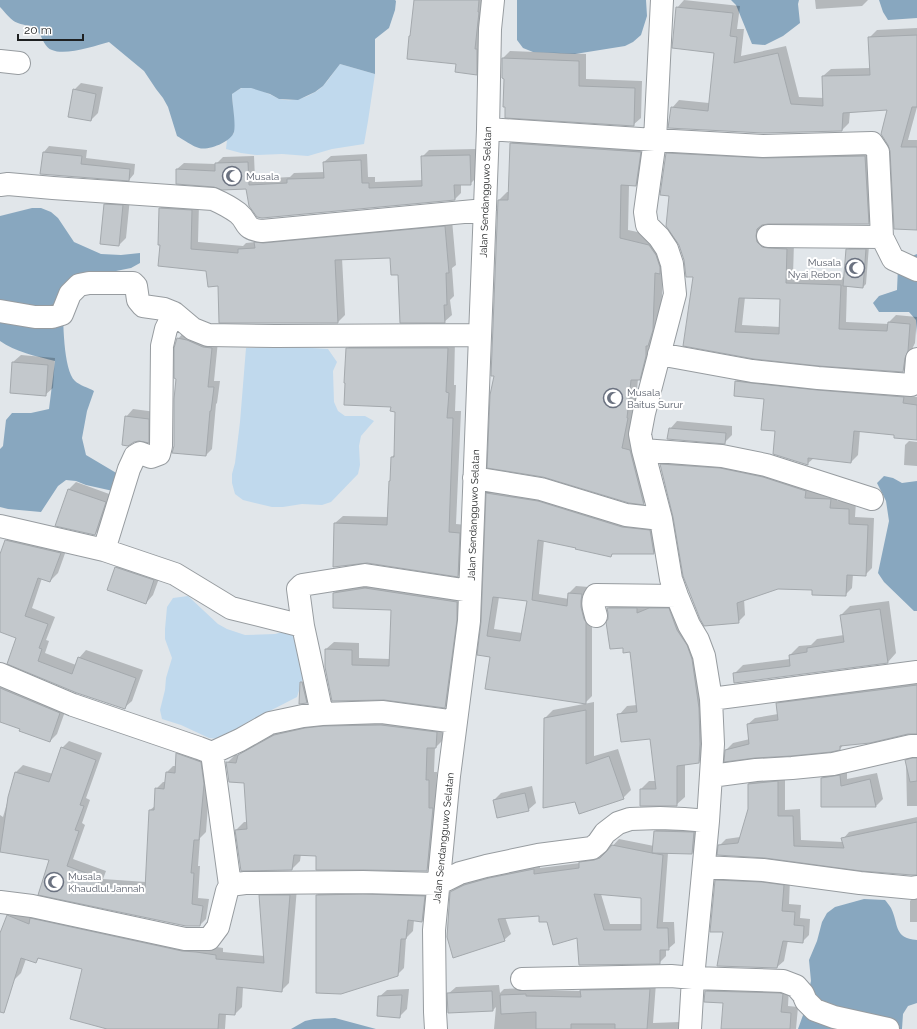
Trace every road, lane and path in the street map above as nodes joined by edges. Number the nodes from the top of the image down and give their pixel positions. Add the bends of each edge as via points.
1 (493, 0) edge
2 (662, 0) edge
3 (488, 128) junction
4 (655, 140) junction
5 (0, 185) edge
6 (485, 210) junction
7 (768, 236) dead end
8 (882, 237) junction
9 (917, 270) edge
10 (0, 311) edge
11 (174, 313) junction
12 (480, 335) junction
13 (659, 354) junction
14 (917, 359) edge
15 (643, 450) junction
16 (474, 478) junction
17 (872, 499) dead end
18 (661, 519) junction
19 (0, 528) edge
20 (104, 550) junction
21 (470, 591) junction
22 (677, 596) junction
23 (596, 616) dead end
24 (303, 626) junction
25 (917, 672) edge
26 (0, 674) edge
27 (711, 699) junction
28 (322, 714) junction
29 (456, 722) junction
30 (917, 746) edge
31 (212, 753) junction
32 (711, 776) junction
33 (708, 821) junction
34 (704, 867) junction
35 (438, 884) junction
36 (230, 885) junction
37 (917, 887) edge
38 (0, 902) edge
39 (693, 978) junction
40 (522, 979) dead end
41 (436, 1029) edge
42 (690, 1029) edge
43 (888, 1029) edge

1 - 3 street, Jalan Sendangguwo Selatan
2 - 4 street
3 - 4 street
3 - 6 street, Jalan Sendangguwo Selatan
4 - 8 street via 763,146 872,143 878,152
4 - 13 street via 645,212 648,225 667,249 672,264 675,294
5 - 6 street via 213,199 240,214 253,230 262,231
6 - 12 street, Jalan Sendangguwo Selatan
7 - 8 street
8 - 9 street via 893,259
10 - 11 street via 52,317 62,314 70,294 78,285 133,283 136,286 138,300 143,306
11 - 12 street via 193,328 208,335
11 - 20 street via 166,329 162,346 159,454 151,457 140,453 135,456
12 - 16 street, Jalan Sendangguwo Selatan
13 - 14 street via 752,371 911,384 915,382
13 - 15 street via 640,434
15 - 17 street via 722,456 766,466
15 - 18 street
16 - 18 street via 541,489 626,515
16 - 21 street, Jalan Sendangguwo Selatan
18 - 22 street via 671,579
19 - 20 street
20 - 24 street via 175,574 231,608
21 - 24 street via 365,575 302,584 298,589
21 - 29 street, Jalan Sendangguwo Selatan via 469,621
22 - 23 street via 596,595 593,603
22 - 27 street via 704,656
24 - 28 street
25 - 27 street
26 - 31 street via 73,705
27 - 32 street
28 - 29 street via 382,712
28 - 31 street via 270,723
29 - 35 street, Jalan Sendangguwo Selatan
30 - 32 street via 832,764
31 - 36 street
32 - 33 street
33 - 34 street
33 - 35 street via 630,819 618,823 592,848 538,855 486,866 460,873
34 - 37 street via 763,870 860,883
34 - 39 street
35 - 36 street via 245,882
35 - 41 street, Jalan Sendangguwo Selatan via 434,930
36 - 38 street via 218,927 209,939 185,939 32,906
39 - 40 street via 671,976
39 - 42 street
39 - 43 street via 783,981 796,986 815,1010

